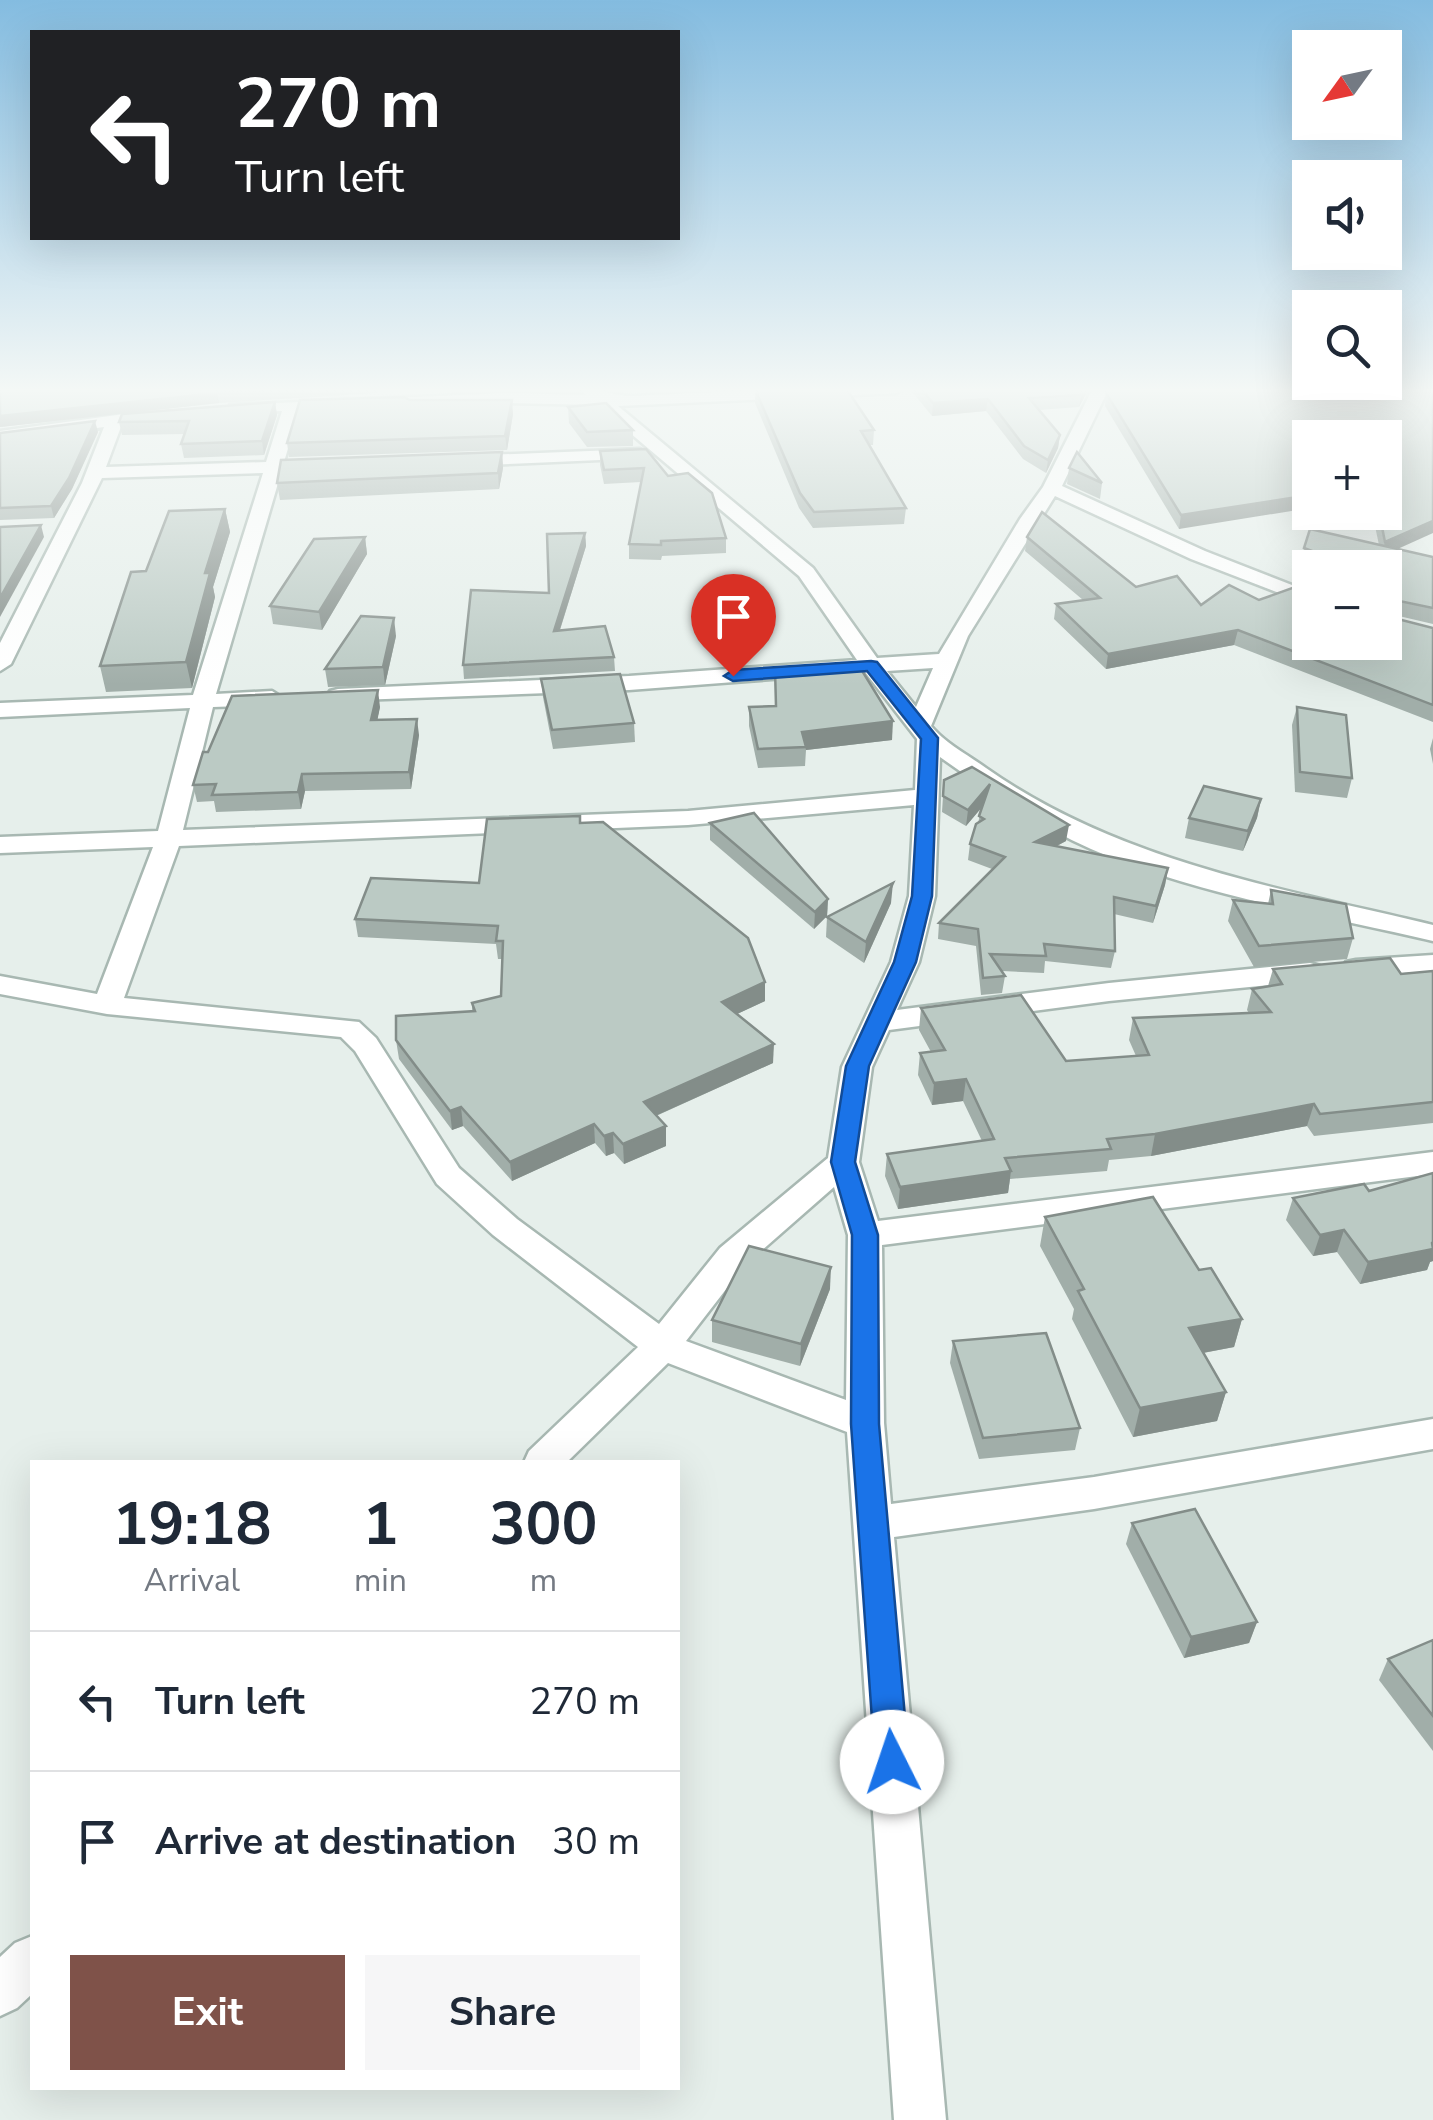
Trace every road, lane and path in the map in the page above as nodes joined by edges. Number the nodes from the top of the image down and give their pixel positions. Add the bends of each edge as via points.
1 (86, 487) edge
2 (264, 487) edge
3 (703, 487) edge
4 (1052, 488) joint
5 (1292, 592) edge
6 (947, 660) junction
7 (0, 664) edge
8 (871, 666) junction
9 (202, 700) junction
10 (0, 710) edge
11 (925, 732) junction
12 (926, 796) junction
13 (168, 841) junction
14 (0, 845) edge
15 (1433, 933) edge
16 (1433, 962) edge
17 (0, 985) edge
18 (108, 1005) junction
19 (877, 1022) junction
20 (843, 1162) junction
21 (1433, 1163) edge
22 (865, 1235) junction
23 (662, 1346) junction
24 (865, 1424) junction
25 (1433, 1434) edge
26 (545, 1460) edge
27 (873, 1523) junction
28 (30, 1962) edge
29 (0, 1991) edge
30 (920, 2120) edge

1 - 7 street via 60,527
2 - 9 street
3 - 8 street via 806,572
4 - 5 street
4 - 6 street
6 - 8 street
6 - 11 street
8 - 9 street via 472,692
8 - 11 street
9 - 10 street
9 - 13 street
11 - 12 street
11 - 15 street via 1013,798 1101,844 1201,877
12 - 13 street via 688,818
12 - 19 street via 922,896 905,962
13 - 14 street
13 - 18 street
16 - 19 street
17 - 18 street
18 - 23 street via 349,1029 372,1053 448,1176 504,1228
19 - 20 street via 858,1066
20 - 22 street
20 - 23 street via 732,1256
21 - 22 street
22 - 24 street
23 - 24 street
23 - 26 street
24 - 27 street
25 - 27 street via 1094,1494
27 - 30 street
28 - 29 street

